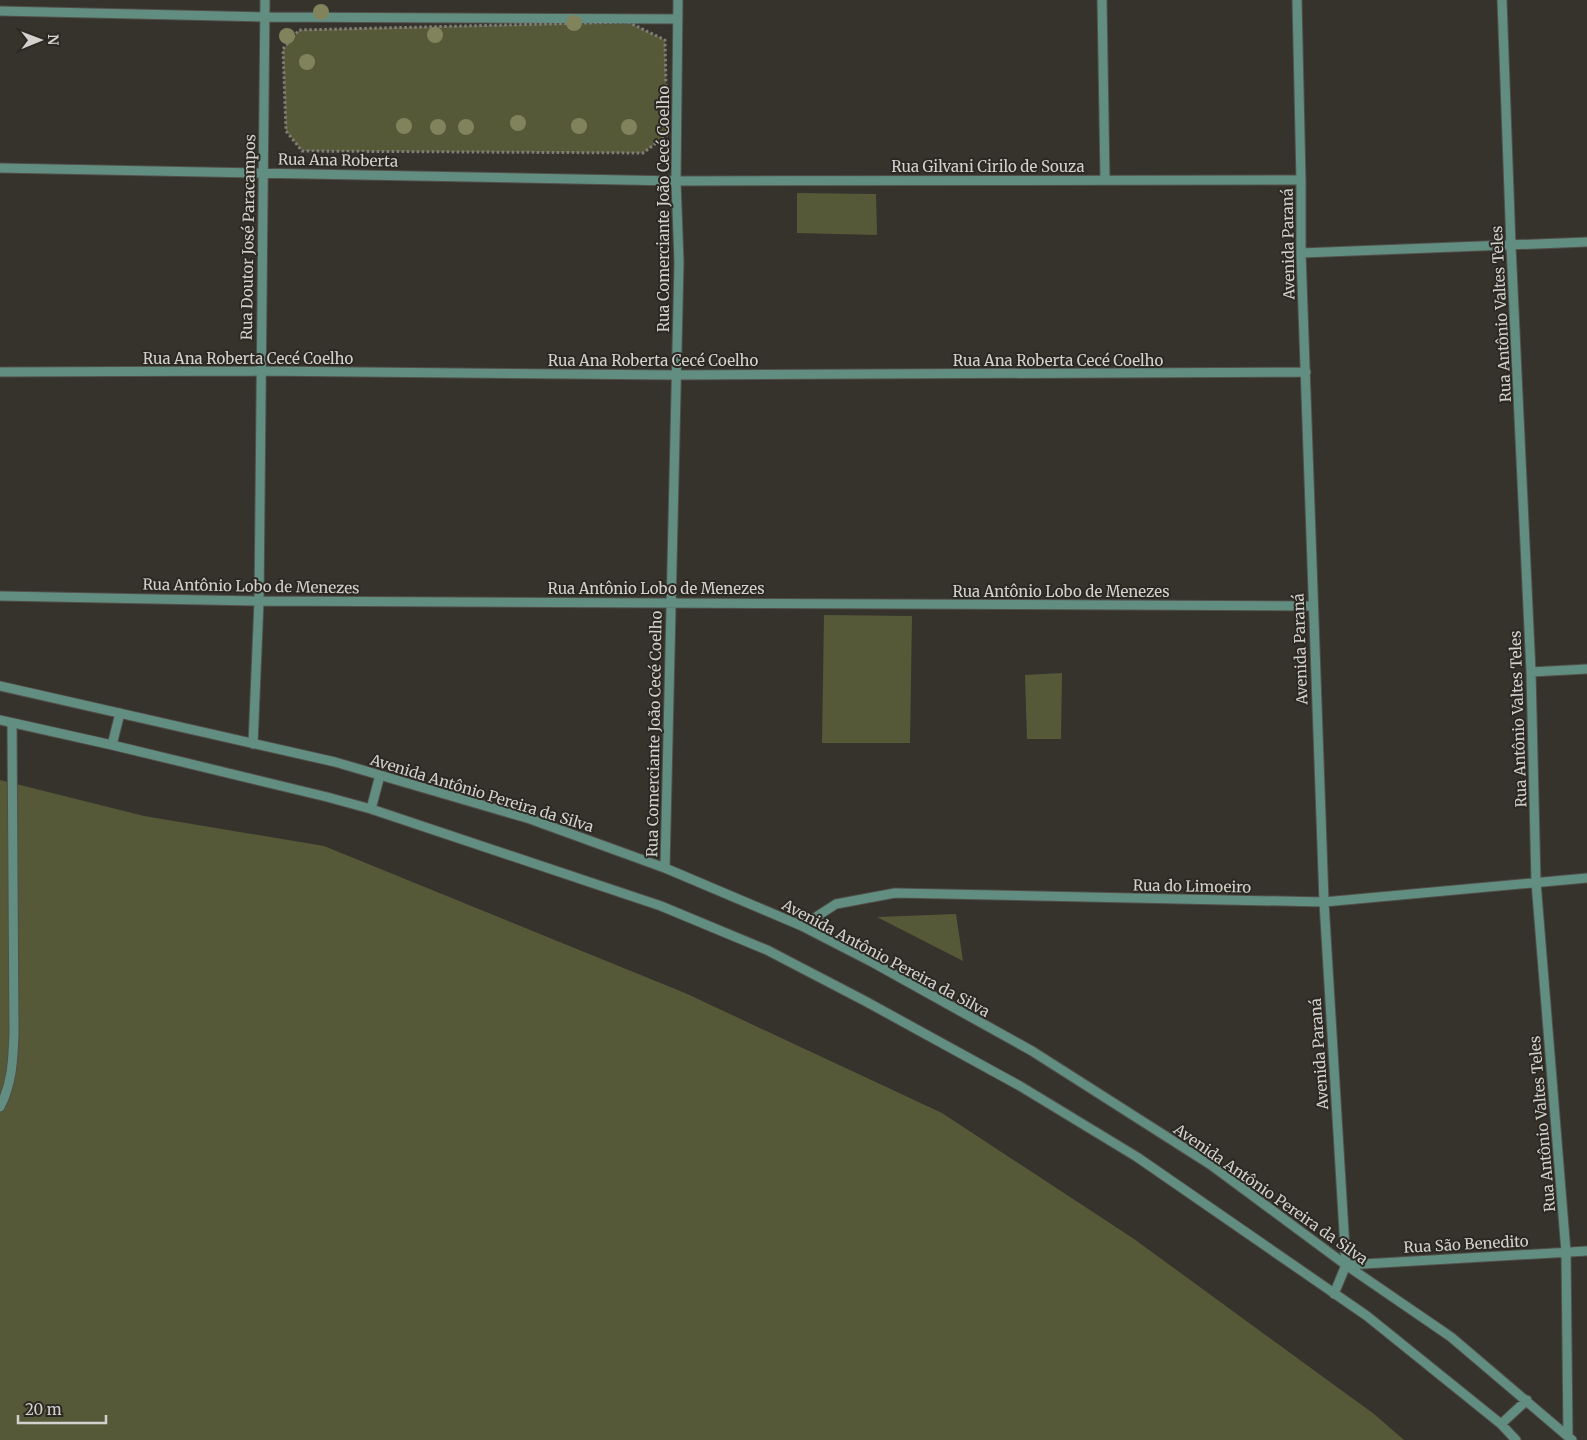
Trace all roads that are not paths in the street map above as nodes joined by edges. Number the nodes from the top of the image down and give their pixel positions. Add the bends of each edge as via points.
1 (265, 0) edge
2 (678, 0) edge
3 (1102, 0) edge
4 (1297, 0) edge
5 (1502, 0) edge
6 (0, 11) edge
7 (265, 16) junction
8 (678, 19) junction
9 (0, 168) edge
10 (262, 172) junction
11 (1105, 179) junction
12 (1301, 180) junction
13 (676, 181) junction
14 (1587, 242) edge
15 (1511, 246) junction
16 (1301, 253) junction
17 (260, 371) junction
18 (0, 372) edge
19 (1306, 372) junction
20 (676, 375) junction
21 (0, 596) edge
22 (259, 601) junction
23 (672, 602) junction
24 (1313, 606) junction
25 (1587, 669) edge
26 (1531, 672) junction
27 (0, 686) edge
28 (120, 713) junction
29 (0, 720) edge
30 (12, 723) junction
31 (253, 744) junction
32 (112, 745) junction
33 (380, 775) junction
34 (371, 809) junction
35 (665, 868) junction
36 (1587, 878) edge
37 (1536, 882) junction
38 (1324, 902) junction
39 (802, 926) junction
40 (0, 1107) edge
41 (1587, 1251) edge
42 (1566, 1252) junction
43 (1346, 1265) junction
44 (1334, 1294) junction
45 (1527, 1400) junction
46 (1500, 1424) junction
47 (1570, 1438) edge
48 (1516, 1440) edge

1 - 7 street, Rua Doutor José Paracampos
2 - 8 street, Rua Comerciante João Cecé Coelho
3 - 11 street
4 - 12 street, Avenida Paraná
5 - 15 street, Rua Antônio Valtes Teles
6 - 7 street
7 - 8 street
7 - 10 street, Rua Doutor José Paracampos
8 - 13 street, Rua Comerciante João Cecé Coelho
9 - 10 street, Rua Ana Roberta
10 - 13 street, Rua Ana Roberta
10 - 17 street, Rua Doutor José Paracampos
11 - 12 street, Rua Gilvani Cirilo de Souza
11 - 13 street, Rua Gilvani Cirilo de Souza
12 - 16 street, Avenida Paraná
13 - 20 street, Rua Comerciante João Cecé Coelho via 679,262
14 - 15 street
15 - 16 street
15 - 26 street, Rua Antônio Valtes Teles
16 - 19 street, Avenida Paraná
17 - 18 street, Rua Ana Roberta Cecé Coelho
17 - 20 street, Rua Ana Roberta Cecé Coelho
17 - 22 street, Rua Doutor José Paracampos
19 - 20 street, Rua Ana Roberta Cecé Coelho
19 - 24 street, Avenida Paraná
20 - 23 street, Rua Comerciante João Cecé Coelho
21 - 22 street, Rua Antônio Lobo de Menezes
22 - 23 street, Rua Antônio Lobo de Menezes
22 - 31 street, Rua Doutor José Paracampos
23 - 24 street, Rua Antônio Lobo de Menezes
23 - 35 street, Rua Comerciante João Cecé Coelho
24 - 38 street, Avenida Paraná
25 - 26 street
26 - 37 street, Rua Antônio Valtes Teles
27 - 28 street, Avenida Antônio Pereira da Silva
28 - 31 street, Avenida Antônio Pereira da Silva
28 - 32 street
29 - 30 street
30 - 32 street
30 - 40 street via 13,1069
31 - 33 street, Avenida Antônio Pereira da Silva
32 - 34 street
33 - 34 street
33 - 35 street, Avenida Antônio Pereira da Silva via 530,819
34 - 44 street via 661,906 767,950 1020,1086 1129,1152
35 - 39 street, Avenida Antônio Pereira da Silva
36 - 37 street, Rua do Limoeiro
37 - 38 street, Rua do Limoeiro
37 - 42 street, Rua Antônio Valtes Teles
38 - 39 street, Rua do Limoeiro via 895,893 836,904
38 - 43 street, Avenida Paraná
39 - 43 street, Avenida Antônio Pereira da Silva via 1032,1051 1211,1165
41 - 42 street, Rua São Benedito
42 - 43 street, Rua São Benedito
42 - 47 street, Rua Antônio Valtes Teles
43 - 44 street, Avenida Paraná
43 - 45 street, Avenida Antônio Pereira da Silva via 1451,1337
44 - 46 street via 1367,1316
45 - 46 street
45 - 47 street, Avenida Antônio Pereira da Silva
46 - 48 street

